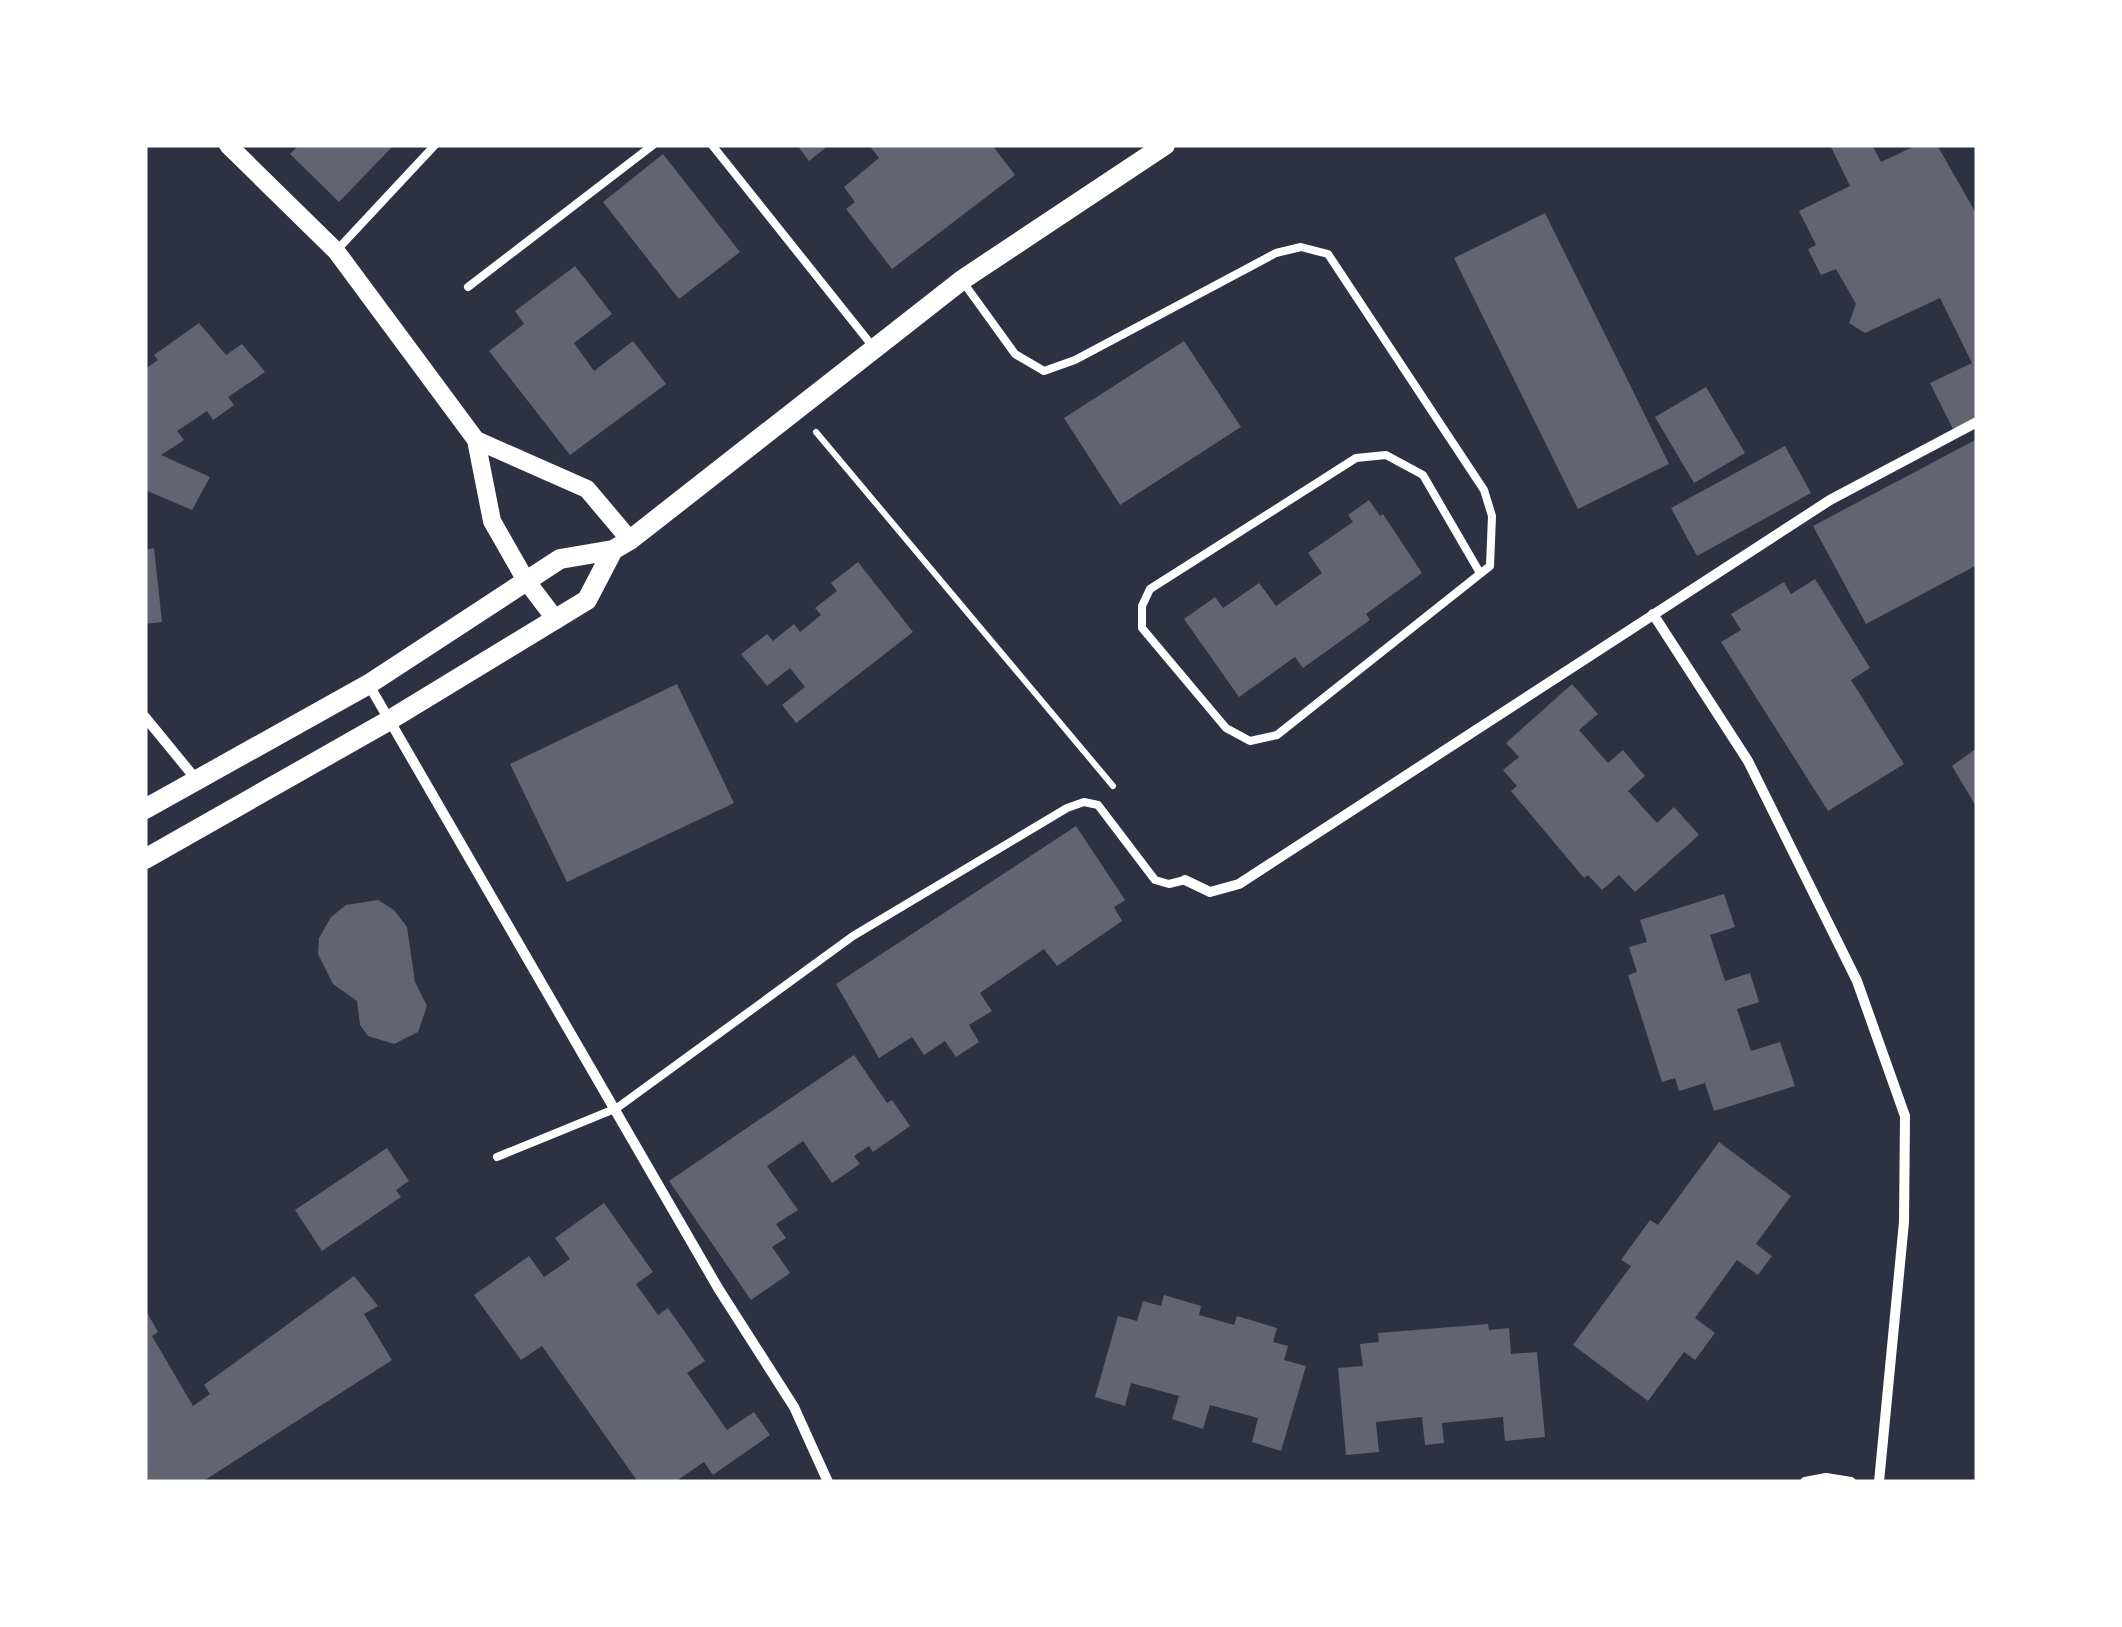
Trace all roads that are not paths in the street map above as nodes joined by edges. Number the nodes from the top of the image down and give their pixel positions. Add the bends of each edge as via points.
1 (228, 145) edge
2 (436, 145) edge
3 (654, 145) edge
4 (712, 145) edge
5 (1165, 145) edge
6 (336, 251) junction
7 (962, 280) junction
8 (468, 287) dead end
9 (874, 348) junction
10 (1977, 422) edge
11 (476, 440) junction
12 (622, 545) junction
13 (1480, 574) junction
14 (525, 579) junction
15 (1653, 614) junction
16 (556, 620) junction
17 (369, 684) junction
18 (145, 717) edge
19 (388, 721) junction
20 (195, 778) junction
21 (145, 809) edge
22 (145, 859) edge
23 (1185, 880) joint
24 (618, 1108) junction
25 (497, 1157) dead end
26 (828, 1482) edge
27 (1806, 1482) edge
28 (1851, 1482) edge
29 (1878, 1482) edge

1 - 6 street
2 - 6 lane
3 - 8 lane
4 - 9 lane
5 - 7 main road
6 - 11 street
7 - 9 main road
7 - 13 lane via 1014,354 1044,371 1276,253 1301,247 1328,254 1484,490 1493,542 1490,566
9 - 12 main road
10 - 15 street via 1830,500
11 - 12 street via 587,489
11 - 14 street via 492,521
12 - 14 main road via 560,559
12 - 16 main road via 586,600
13 - 13 lane via 1277,735 1250,741 1226,728 1142,628 1150,589 1356,458 1386,455 1423,474
14 - 16 street
14 - 17 main road
15 - 23 street via 1239,884 1210,892
15 - 29 street via 1748,761 1856,982 1905,1116 1904,1222
16 - 19 main road
17 - 19 street
17 - 20 main road
18 - 20 street
19 - 22 main road
19 - 24 street
20 - 21 main road
23 - 24 lane via 1155,880 1098,805 1067,808 854,936
24 - 25 lane
24 - 26 street via 718,1288 794,1407
27 - 28 street

